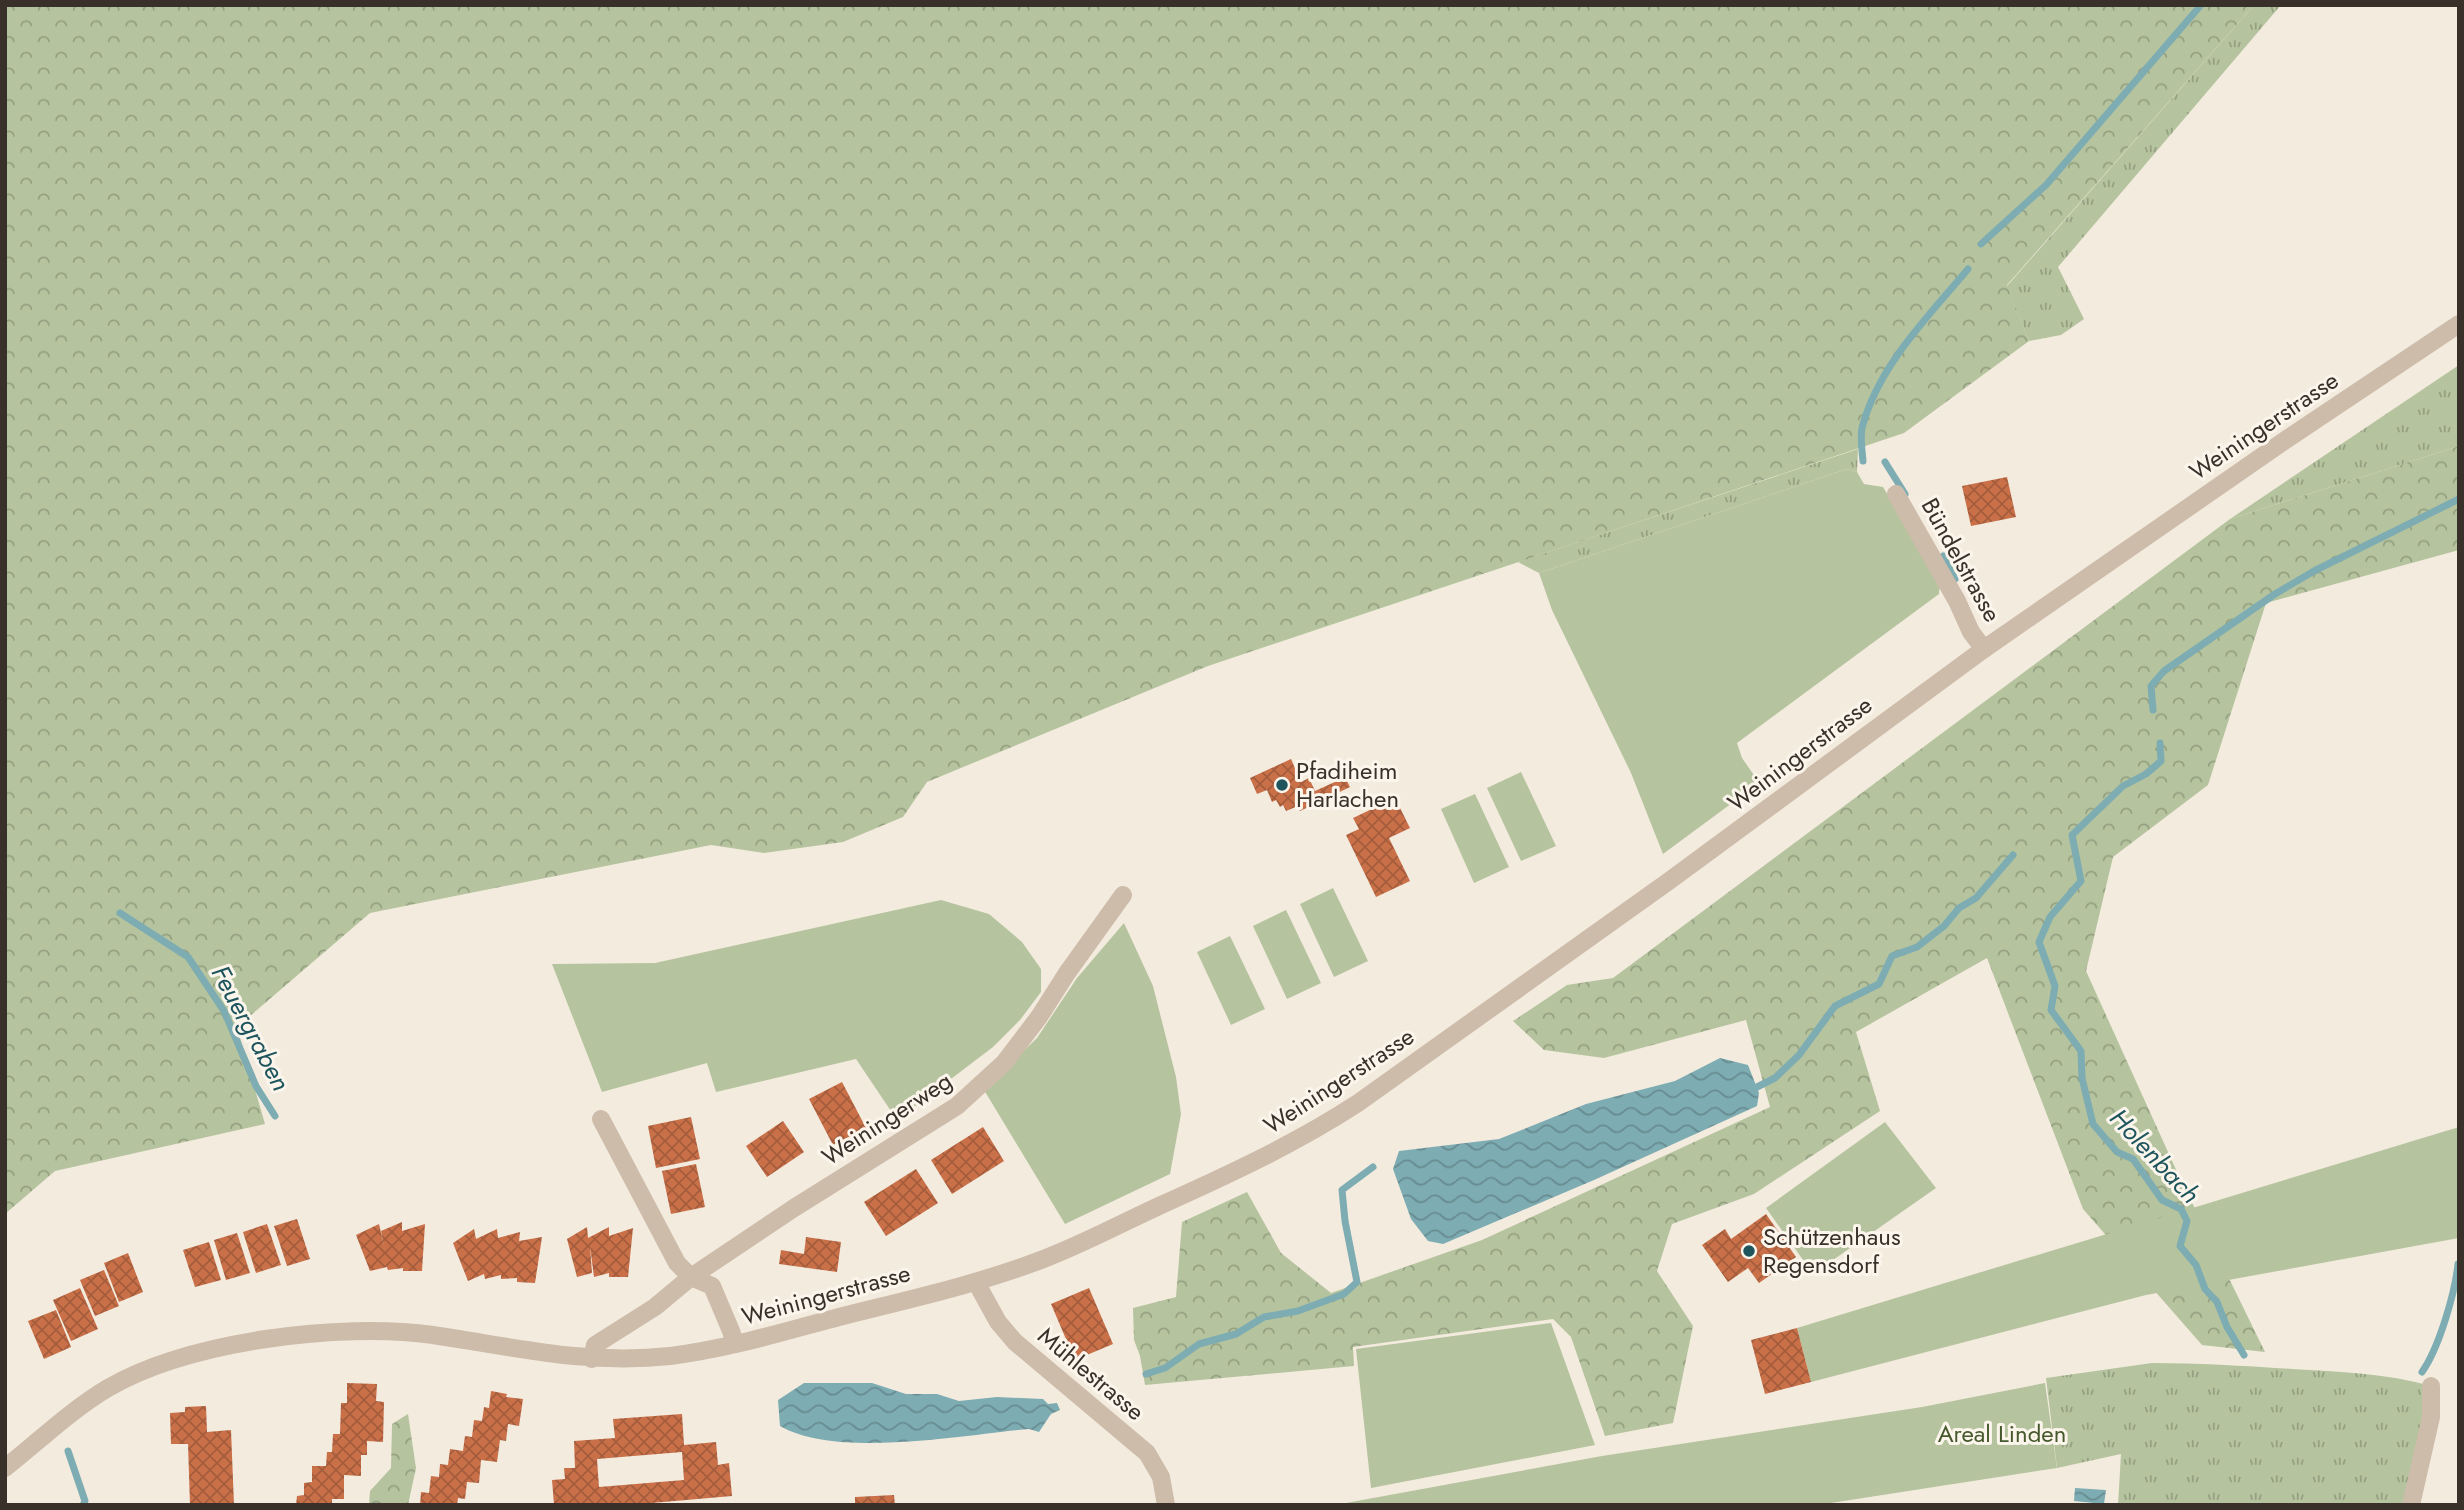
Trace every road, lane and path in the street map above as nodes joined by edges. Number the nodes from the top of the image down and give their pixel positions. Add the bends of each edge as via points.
1 (2459, 324) edge
2 (1896, 494) dead end
3 (1984, 649) junction
4 (1123, 895) dead end
5 (601, 1119) dead end
6 (691, 1278) junction
7 (976, 1282) junction
8 (735, 1344) junction
9 (592, 1359) junction
10 (2431, 1386) dead end
11 (5, 1468) edge
12 (1166, 1505) edge
13 (2411, 1505) edge

1 - 3 street, Weiningerstrasse
2 - 3 street, Bündelstrasse
3 - 7 street, Weiningerstrasse via 1669,881 1321,1128 1060,1252
4 - 6 street, Weiningerweg via 1004,1063 957,1106
5 - 6 street via 677,1263
6 - 8 street via 712,1286
6 - 9 street, Weiningerweg via 595,1345
7 - 8 street, Weiningerstrasse
7 - 12 street, Mühlestrasse via 998,1322 1016,1342 1147,1453 1161,1477
8 - 9 street, Weiningerstrasse via 673,1356
9 - 11 street, Weiningerstrasse via 428,1334 360,1332 244,1343 156,1366 110,1387
10 - 13 street via 2431,1417

